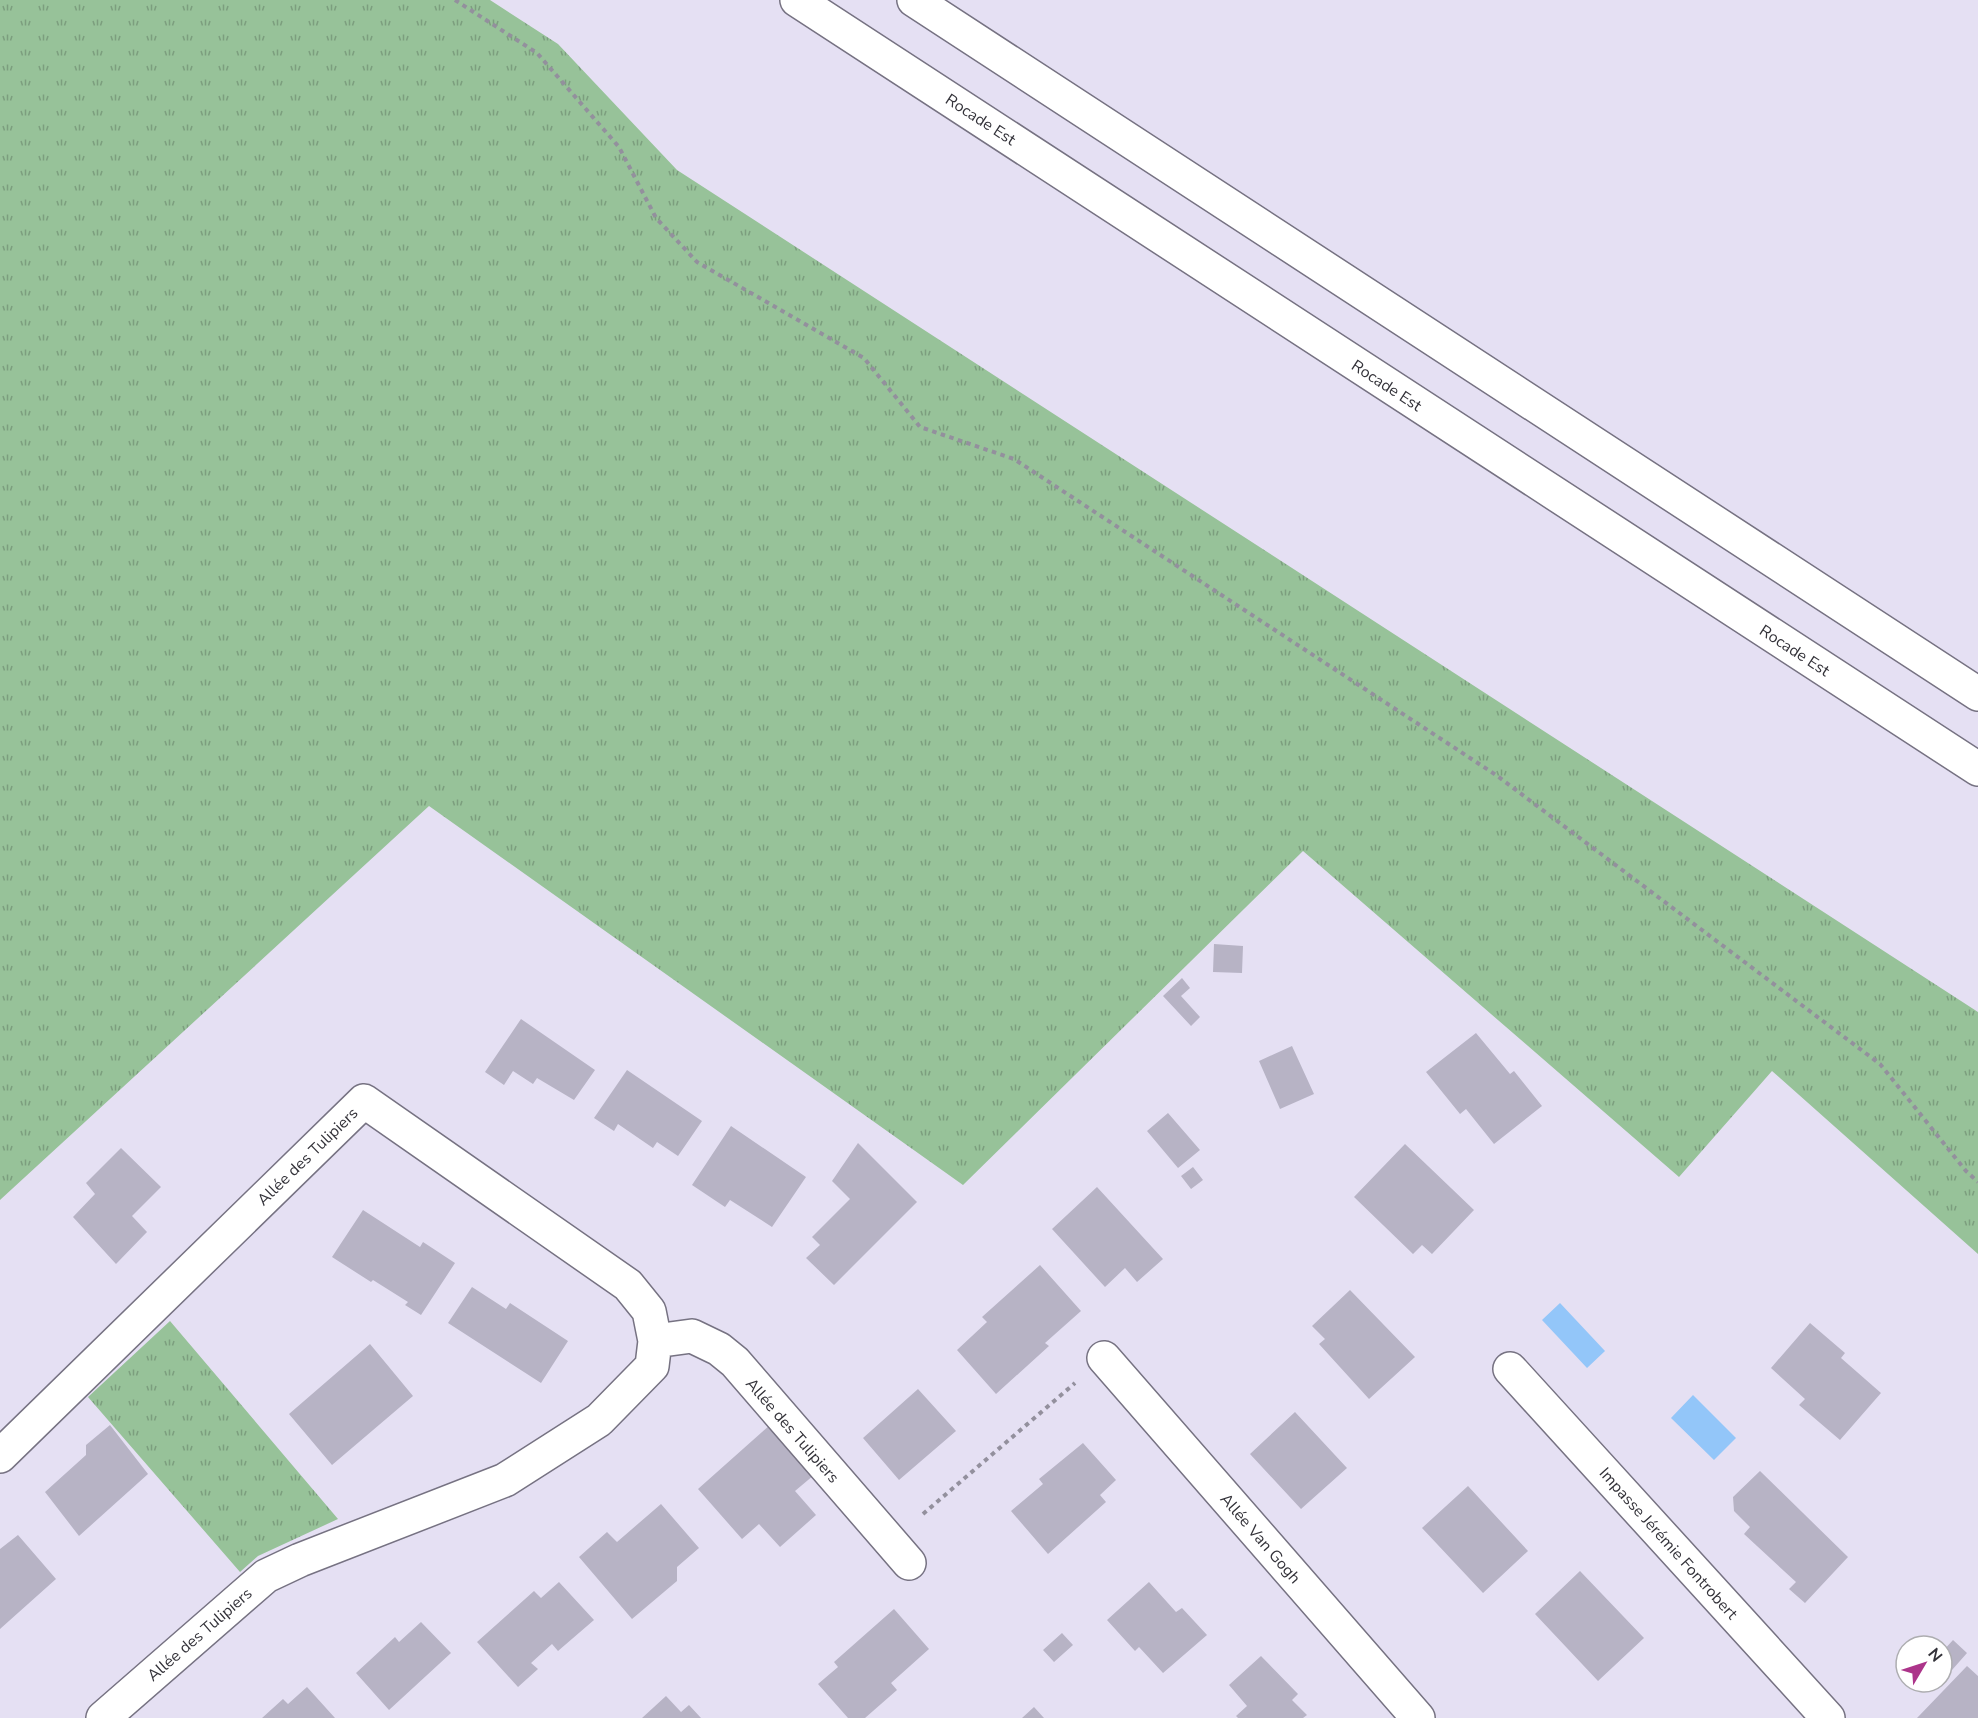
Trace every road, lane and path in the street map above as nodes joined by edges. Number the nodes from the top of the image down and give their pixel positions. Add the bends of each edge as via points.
1 (455, 0) edge
2 (797, 0) edge
3 (914, 0) edge
4 (1978, 694) edge
5 (1978, 770) edge
6 (1978, 1182) edge
7 (655, 1341) junction
8 (1104, 1358) joint
9 (1510, 1369) dead end
10 (0, 1456) edge
11 (923, 1514) dead end
12 (909, 1563) dead end
13 (103, 1718) edge
14 (1418, 1718) edge
15 (1828, 1718) edge

1 - 6 path via 537,53 619,147 656,218 697,262 864,358 920,427 1014,459 1496,775 1880,1064
2 - 5 main road, Rocade Est
3 - 4 main road
7 - 10 main road, Allée des Tulipiers via 649,1311 628,1285 364,1101
7 - 12 main road, Allée des Tulipiers via 692,1336 719,1348
7 - 13 main road, Allée des Tulipiers via 652,1366 599,1420 505,1480 266,1576
8 - 11 path
8 - 14 main road, Allée Van Gogh
9 - 15 main road, Impasse Jérémie Fontrobert

